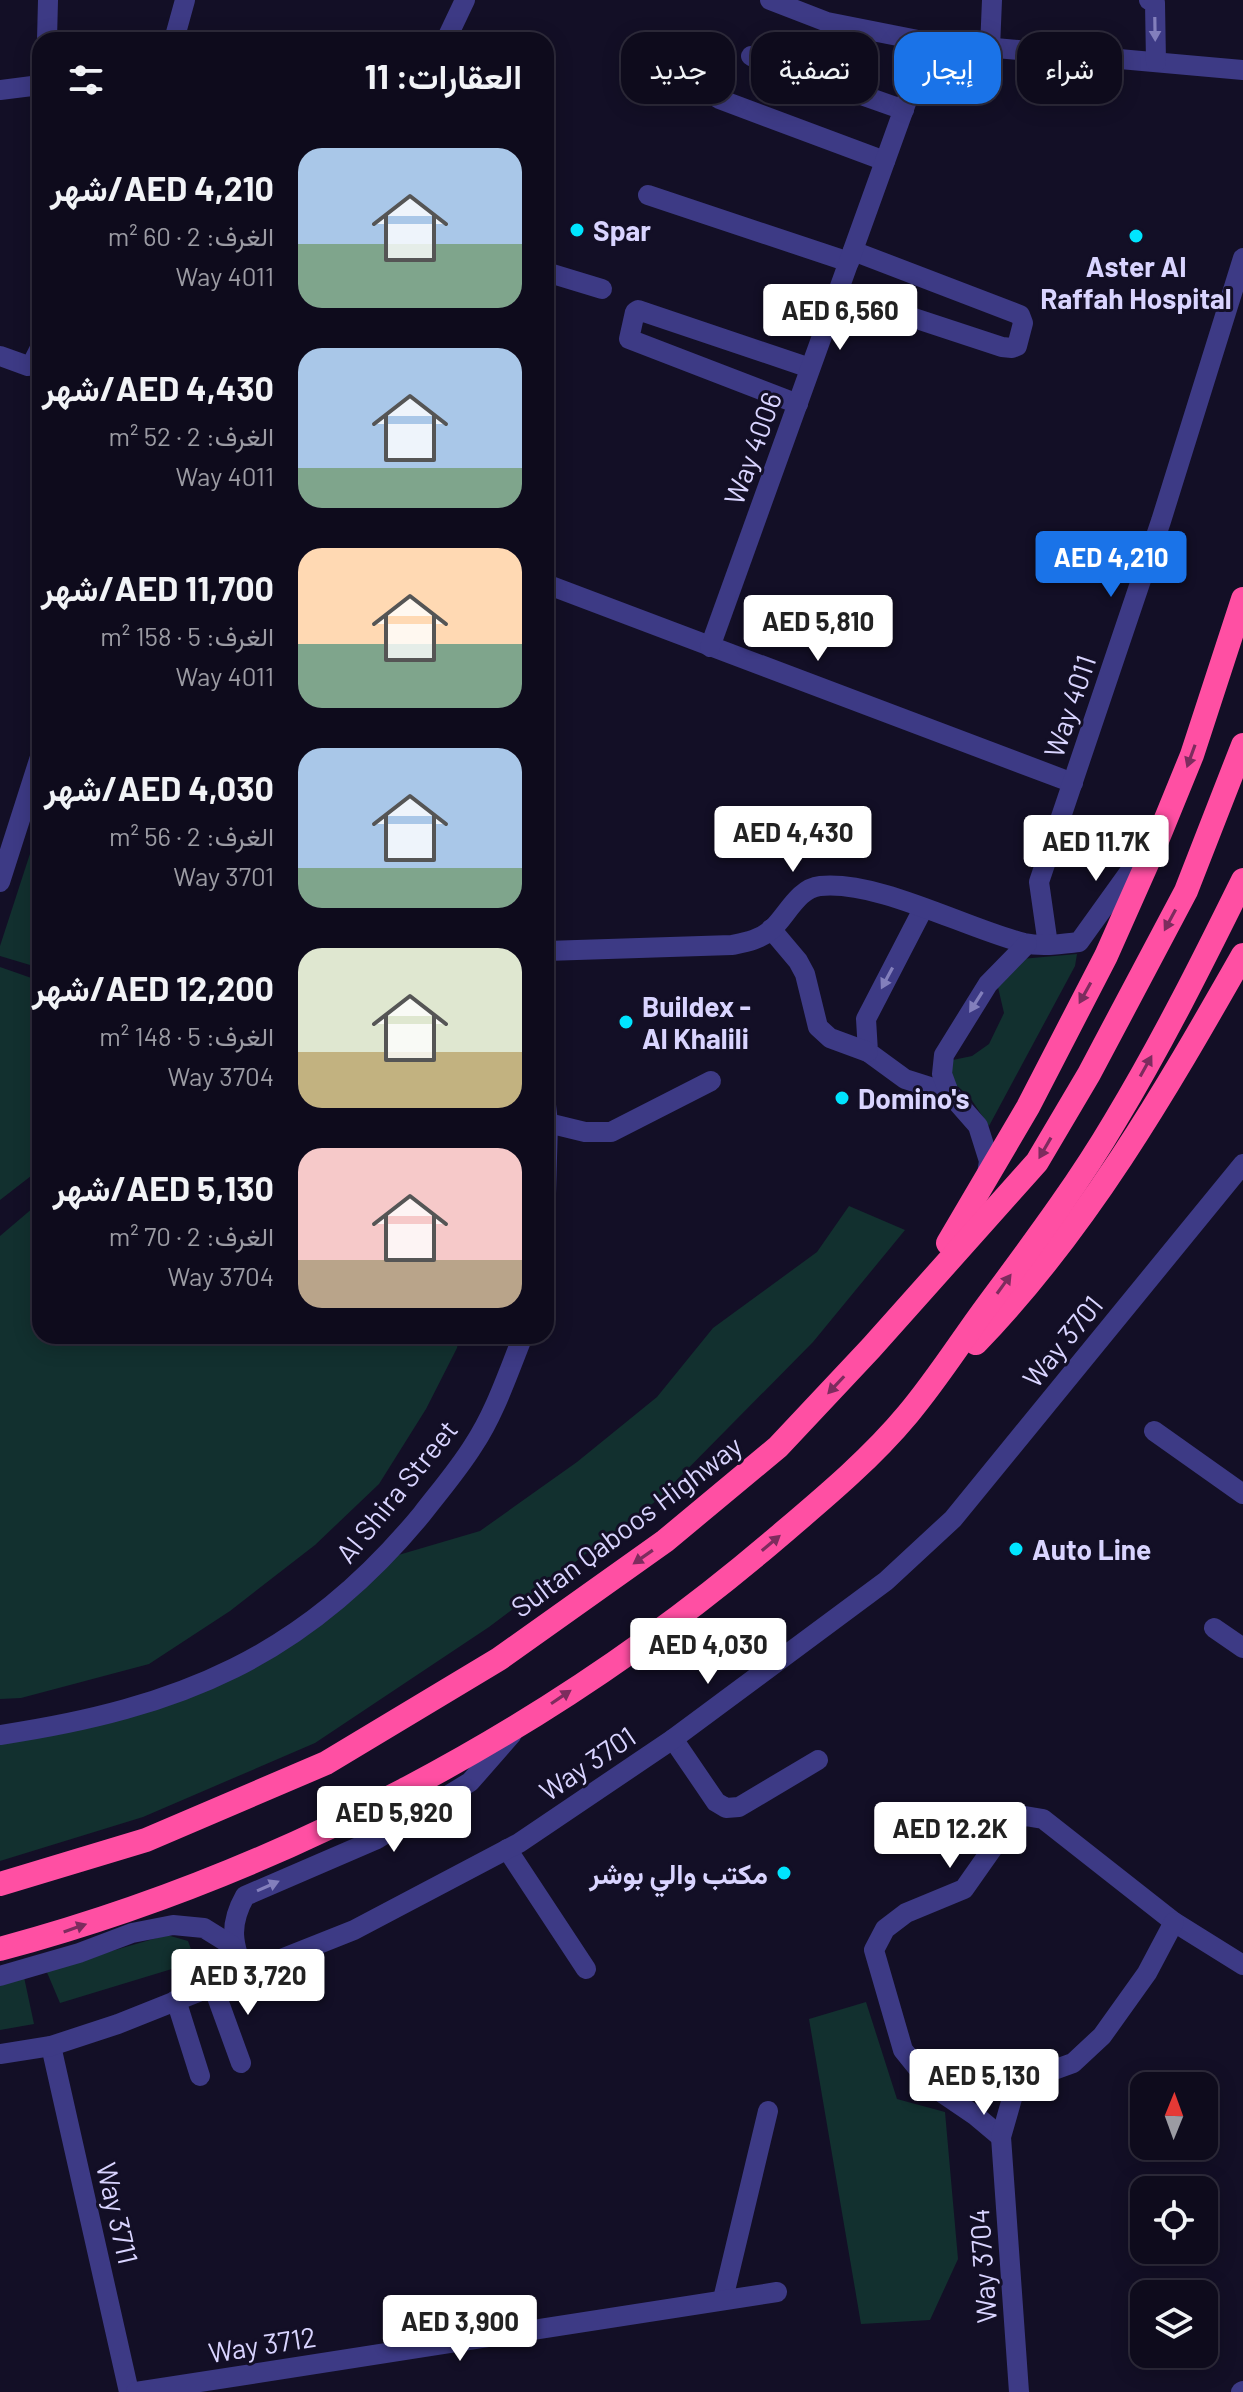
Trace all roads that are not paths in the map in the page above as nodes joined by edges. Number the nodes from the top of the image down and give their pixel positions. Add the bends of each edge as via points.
1 (48, 0) edge
2 (185, 0) edge
3 (465, 0) edge
4 (770, 0) edge
5 (992, 0) edge
6 (1149, 0) edge
7 (47, 32) edge
8 (176, 32) edge
9 (450, 32) edge
10 (991, 32) edge
11 (894, 35) edge
12 (1001, 49) edge
13 (1156, 62) junction
14 (1243, 70) edge
15 (32, 86) edge
16 (0, 90) edge
17 (878, 101) edge
18 (732, 104) edge
19 (906, 104) edge
20 (904, 110) junction
21 (885, 161) junction
22 (648, 195) dead end
23 (851, 257) junction
24 (1243, 258) edge
25 (554, 274) edge
26 (602, 289) dead end
27 (838, 293) junction
28 (0, 356) edge
29 (32, 364) edge
30 (810, 368) junction
31 (798, 404) junction
32 (554, 587) edge
33 (1243, 599) edge
34 (710, 647) junction
35 (1243, 745) edge
36 (32, 782) edge
37 (1073, 783) junction
38 (1154, 848) junction
39 (1243, 880) edge
40 (0, 882) edge
41 (923, 909) junction
42 (771, 929) junction
43 (1027, 944) junction
44 (1048, 945) junction
45 (554, 951) edge
46 (1243, 955) edge
47 (868, 1052) junction
48 (711, 1081) dead end
49 (949, 1093) junction
50 (554, 1117) edge
51 (1243, 1164) edge
52 (985, 1182) junction
53 (520, 1344) edge
54 (871, 1348) junction
55 (908, 1414) junction
56 (1154, 1431) dead end
57 (1243, 1494) edge
58 (1214, 1628) dead end
59 (1243, 1648) edge
60 (518, 1727) junction
61 (0, 1735) edge
62 (673, 1739) junction
63 (818, 1760) dead end
64 (507, 1849) junction
65 (0, 1884) edge
66 (1174, 1922) junction
67 (233, 1946) junction
68 (0, 1949) edge
69 (1243, 1965) edge
70 (586, 1969) dead end
71 (245, 1975) junction
72 (0, 1976) edge
73 (213, 1986) junction
74 (176, 2000) junction
75 (51, 2046) junction
76 (0, 2054) edge
77 (241, 2063) dead end
78 (200, 2076) dead end
79 (768, 2111) dead end
80 (1001, 2137) junction
81 (777, 2292) dead end
82 (723, 2299) junction
83 (129, 2392) edge
84 (136, 2392) edge
85 (1019, 2392) edge

1 - 7 street
2 - 8 street
3 - 9 street
4 - 11 street via 827,22
5 - 10 street
6 -> 13 street via 1155,3
12 - 13 street
13 - 14 street
15 - 16 street
17 - 20 street
18 - 21 street
19 - 20 street, Way 4006
20 - 21 street, Way 4006
21 - 23 street, Way 4006
22 - 23 street
23 - 27 street, Way 4006
23 - 27 street via 1020,315 1017,346 1002,347
24 - 37 street, Way 4011
25 - 26 street
27 - 30 street, Way 4006
28 - 29 street
30 - 31 street, Way 4006
30 - 31 street via 635,312 629,339
31 - 34 street, Way 4006
32 - 34 street
33 -> 38 highway via 1192,755
34 - 37 street
35 -> 54 highway, Sultan Qaboos Highway via 1186,891 1037,1162
36 - 40 street
37 - 44 street, Way 4011 via 1039,882
38 - 44 street via 1135,864 1079,942
38 -> 52 highway via 1106,956
55 -> 39 highway via 1115,1122
41 - 42 street via 839,885 814,886
41 - 43 street
41 -> 47 street via 866,1019
42 - 45 street via 755,941 732,945
42 - 47 street via 805,974 818,1027 830,1038
43 - 44 street
43 -> 49 street via 988,984 944,1055 942,1074
46 - 55 highway via 1079,1223 1017,1301
47 - 49 street via 905,1079
48 - 50 street via 611,1132 598,1134
49 - 52 street via 978,1126 989,1161
51 - 62 street, Way 3701 via 953,1519 886,1581
52 - 54 highway via 958,1230
53 - 61 street, Al Shira Street via 474,1445 389,1553 341,1600 257,1659 199,1685 113,1714
54 -> 65 highway, Sultan Qaboos Highway via 767,1457 665,1541 499,1659 326,1763 146,1840
60 -> 55 highway via 712,1593 809,1511
56 - 57 street
58 - 59 street
67 -> 60 street via 236,1912 245,1896 377,1839 470,1782
68 -> 60 highway via 200,1884 393,1795
62 - 63 street via 716,1802 726,1808 739,1807
62 - 64 street, Way 3701
64 - 70 street
64 - 71 street, Way 3701 via 354,1930
66 - 69 street
66 - 80 street, Way 3704 via 1147,1973 1102,2036 1073,2063 1037,2076 1013,2095
66 - 80 street via 1043,1819 1025,1816 1011,1822 964,1889 906,1913 885,1929 874,1950 903,2050 932,2086
67 - 71 street
67 - 72 street via 204,1928 173,1925
71 - 73 street, Way 3701
73 - 74 street, Way 3701
73 - 77 street
74 - 75 street, Way 3701
74 - 78 street
75 - 76 street, Way 3701
75 - 83 street, Way 3711
79 - 82 street
80 - 85 street, Way 3704
81 - 82 street, Way 3712
82 - 84 street, Way 3712

